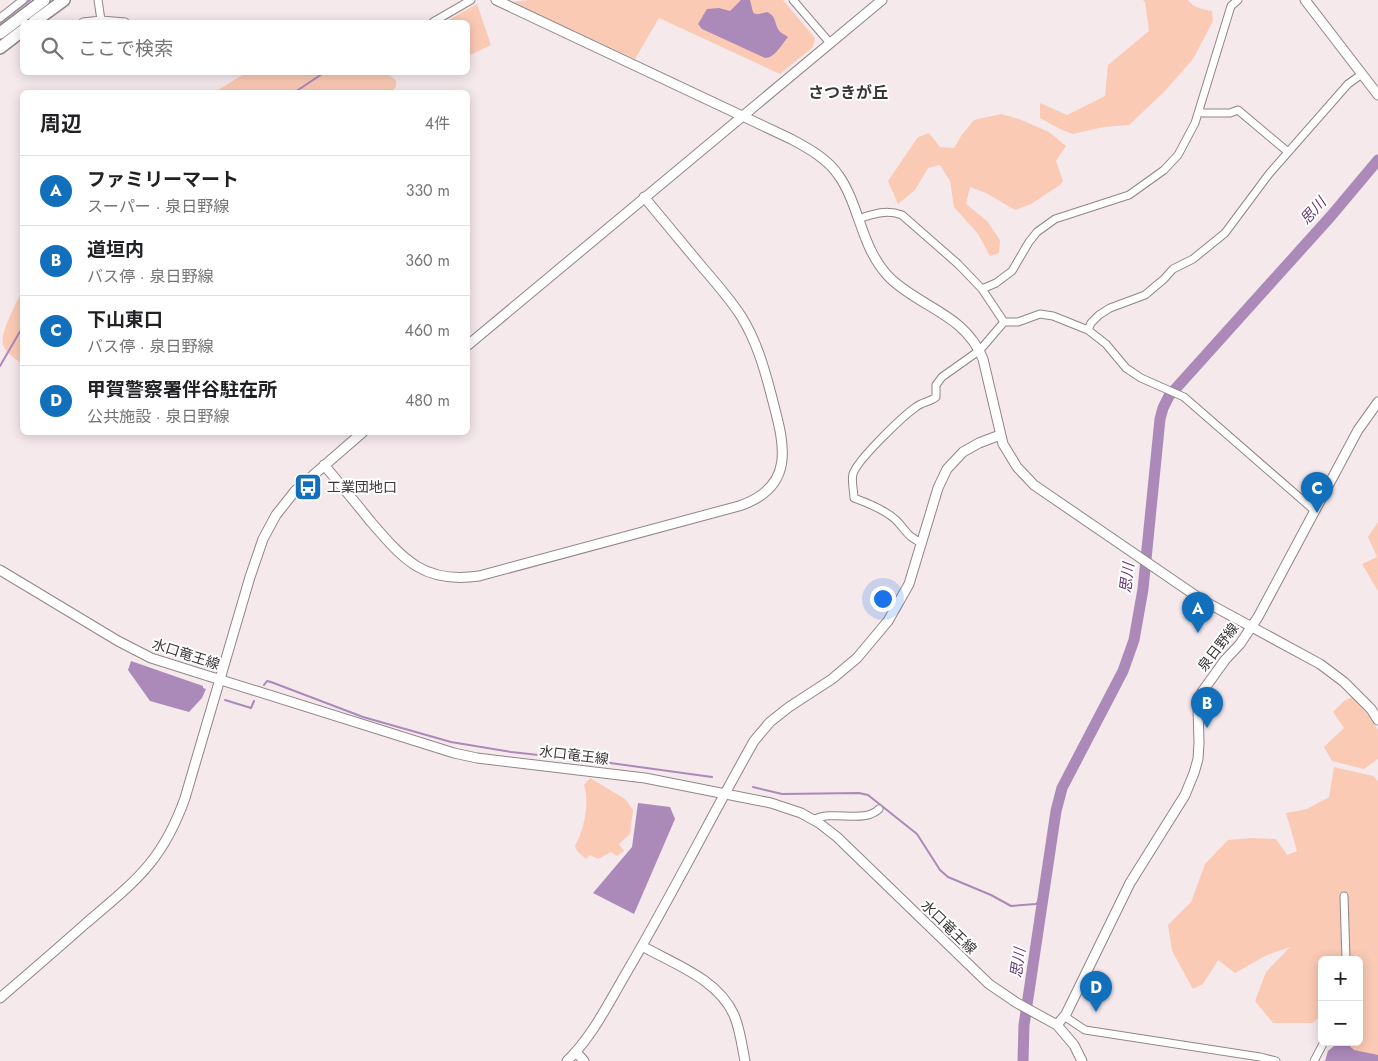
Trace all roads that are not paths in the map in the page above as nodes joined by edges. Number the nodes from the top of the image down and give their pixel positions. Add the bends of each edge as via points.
1 (23, 0) edge
2 (44, 0) edge
3 (64, 0) edge
4 (98, 0) edge
5 (471, 0) edge
6 (496, 0) edge
7 (794, 0) edge
8 (882, 0) edge
9 (1238, 0) edge
10 (1305, 0) edge
11 (0, 18) edge
12 (37, 20) edge
13 (101, 20) edge
14 (436, 20) edge
15 (0, 32) edge
16 (20, 33) edge
17 (830, 43) junction
18 (0, 48) edge
19 (1362, 74) junction
20 (1378, 94) edge
21 (1199, 112) junction
22 (742, 116) junction
23 (1288, 152) junction
24 (644, 198) junction
25 (858, 219) junction
26 (982, 289) junction
27 (1004, 322) junction
28 (1088, 330) junction
29 (470, 343) edge
30 (980, 350) junction
31 (1378, 402) edge
32 (359, 435) edge
33 (1000, 435) junction
34 (324, 465) junction
35 (1315, 510) junction
36 (922, 543) junction
37 (0, 570) edge
38 (1252, 627) junction
39 (220, 679) junction
40 (1378, 720) edge
41 (724, 793) junction
42 (879, 809) dead end
43 (813, 820) junction
44 (1344, 896) dead end
45 (642, 946) junction
46 (1346, 956) edge
47 (0, 998) edge
48 (1064, 1016) junction
49 (1057, 1025) junction
50 (1322, 1046) edge
51 (576, 1052) junction
52 (566, 1061) edge
53 (584, 1061) edge
54 (745, 1061) edge
55 (1082, 1061) edge
56 (1276, 1061) edge
57 (1314, 1061) edge

1 - 11 street
2 - 15 highway
3 - 12 highway
4 - 13 street
5 - 14 street
6 - 22 street
7 - 17 street
8 - 17 street
9 - 21 street via 1231,6 1224,24
10 - 19 street
16 - 18 highway
17 - 22 street
19 - 20 street
19 - 23 street via 1348,84
21 - 23 street via 1230,113 1238,110
21 - 26 street via 1178,155 1164,170 1121,199 1055,219 1037,232 1012,271
22 - 24 street
22 - 25 street via 807,148 833,168 847,189
23 - 28 street via 1226,233 1193,259 1173,268 1145,295 1099,315
24 - 29 street
24 - 34 street via 731,301 759,353 783,444 779,474 766,491 740,506 479,576 445,577 421,569 402,557
25 - 26 street via 877,213 902,215
25 - 30 street via 878,263 890,278 958,323
26 - 27 street
27 - 28 street via 1018,322 1040,314
27 - 30 street
28 - 35 street via 1106,344 1126,368 1141,378 1180,394
30 - 33 street
30 - 36 street via 942,377 936,385 936,397 904,417 863,458 853,474 854,498 896,520 912,539
31 - 35 street, 泉日野線 via 1358,430
32 - 34 street
33 - 36 street via 963,452 947,469
33 - 38 street via 1008,454 1034,485 1202,600
34 - 39 street via 283,505 263,539
35 - 38 street, 泉日野線
36 - 41 street via 909,584 888,621 857,658 832,680 770,722 754,741
37 - 39 street, 水口竜王線 via 151,658
38 - 40 street via 1320,664 1344,682
38 - 48 street, 泉日野線 via 1202,692 1198,707 1199,743 1194,773 1185,794 1130,883
39 - 41 street, 水口竜王線 via 454,753 645,778
39 - 47 street via 180,813 159,853 129,888
41 - 43 street, 水口竜王線 via 793,809
41 - 45 street
42 - 43 street via 864,816 830,815
43 - 49 street, 水口竜王線 via 837,837 980,976 998,991
44 - 46 street
45 - 51 street
45 - 54 street via 718,991 735,1016
48 - 49 street, 泉日野線
48 - 56 street via 1085,1030
49 - 55 street, 水口竜王線 via 1074,1045
50 - 57 street
51 - 52 street
51 - 53 street

